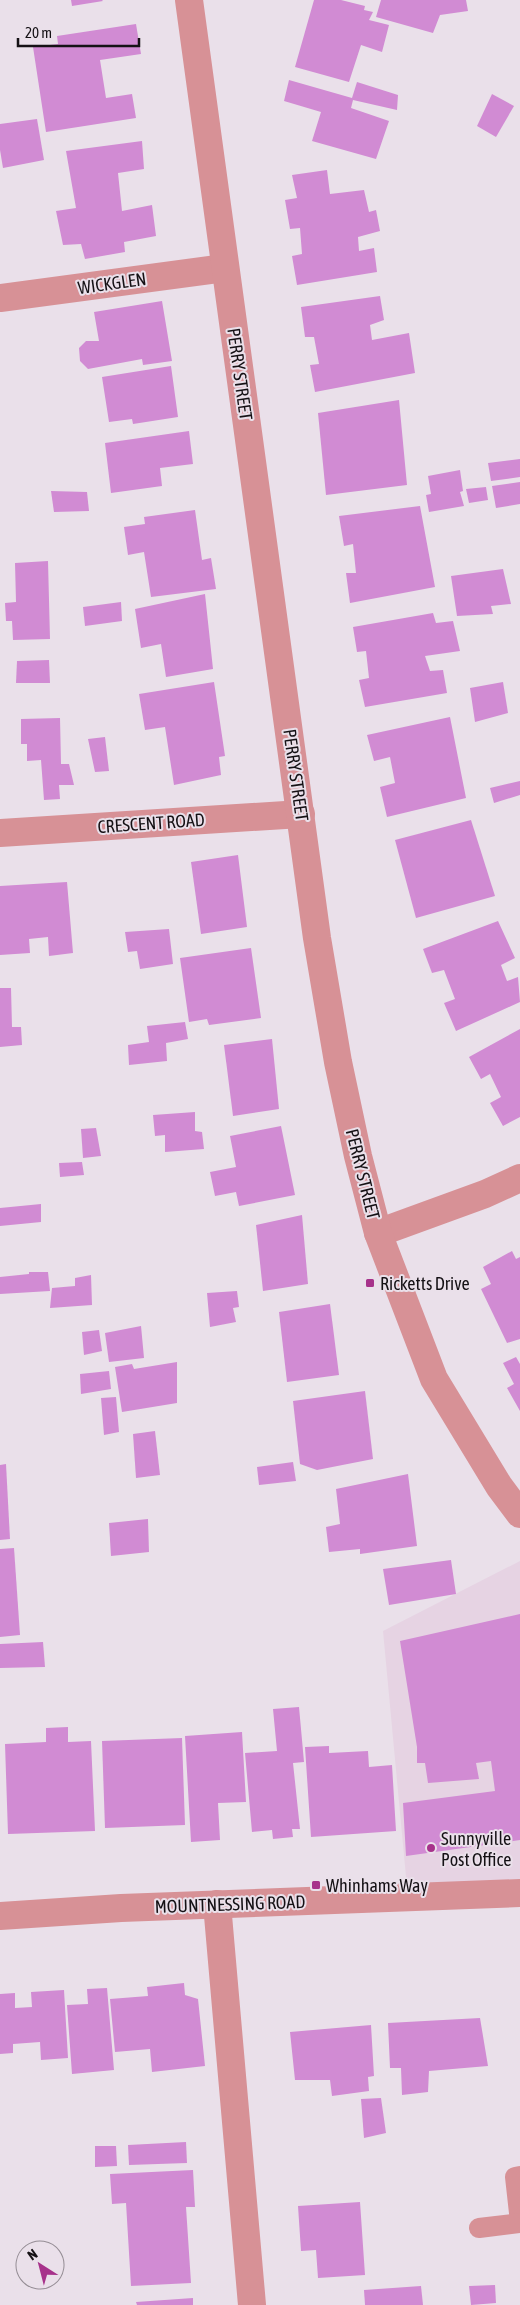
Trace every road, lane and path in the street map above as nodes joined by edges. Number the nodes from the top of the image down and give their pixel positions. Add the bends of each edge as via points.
1 (188, 0) edge
2 (225, 268) junction
3 (0, 298) edge
4 (301, 814) junction
5 (0, 833) edge
6 (520, 1178) edge
7 (378, 1233) junction
8 (520, 1514) edge
9 (520, 1893) edge
10 (217, 1904) junction
11 (0, 1916) edge
12 (520, 2176) edge
13 (520, 2223) edge
14 (479, 2228) dead end
15 (252, 2305) edge

1 - 2 street, PERRY STREET
2 - 3 street, WICKGLEN
2 - 4 street, PERRY STREET
4 - 5 street, CRESCENT ROAD
4 - 7 street, PERRY STREET via 338,1062
6 - 7 street
7 - 8 street, PERRY STREET via 434,1379 499,1486
9 - 10 street, MOUNTNESSING ROAD
10 - 11 street, MOUNTNESSING ROAD
10 - 15 street
12 - 13 lane via 515,2177
13 - 14 lane

